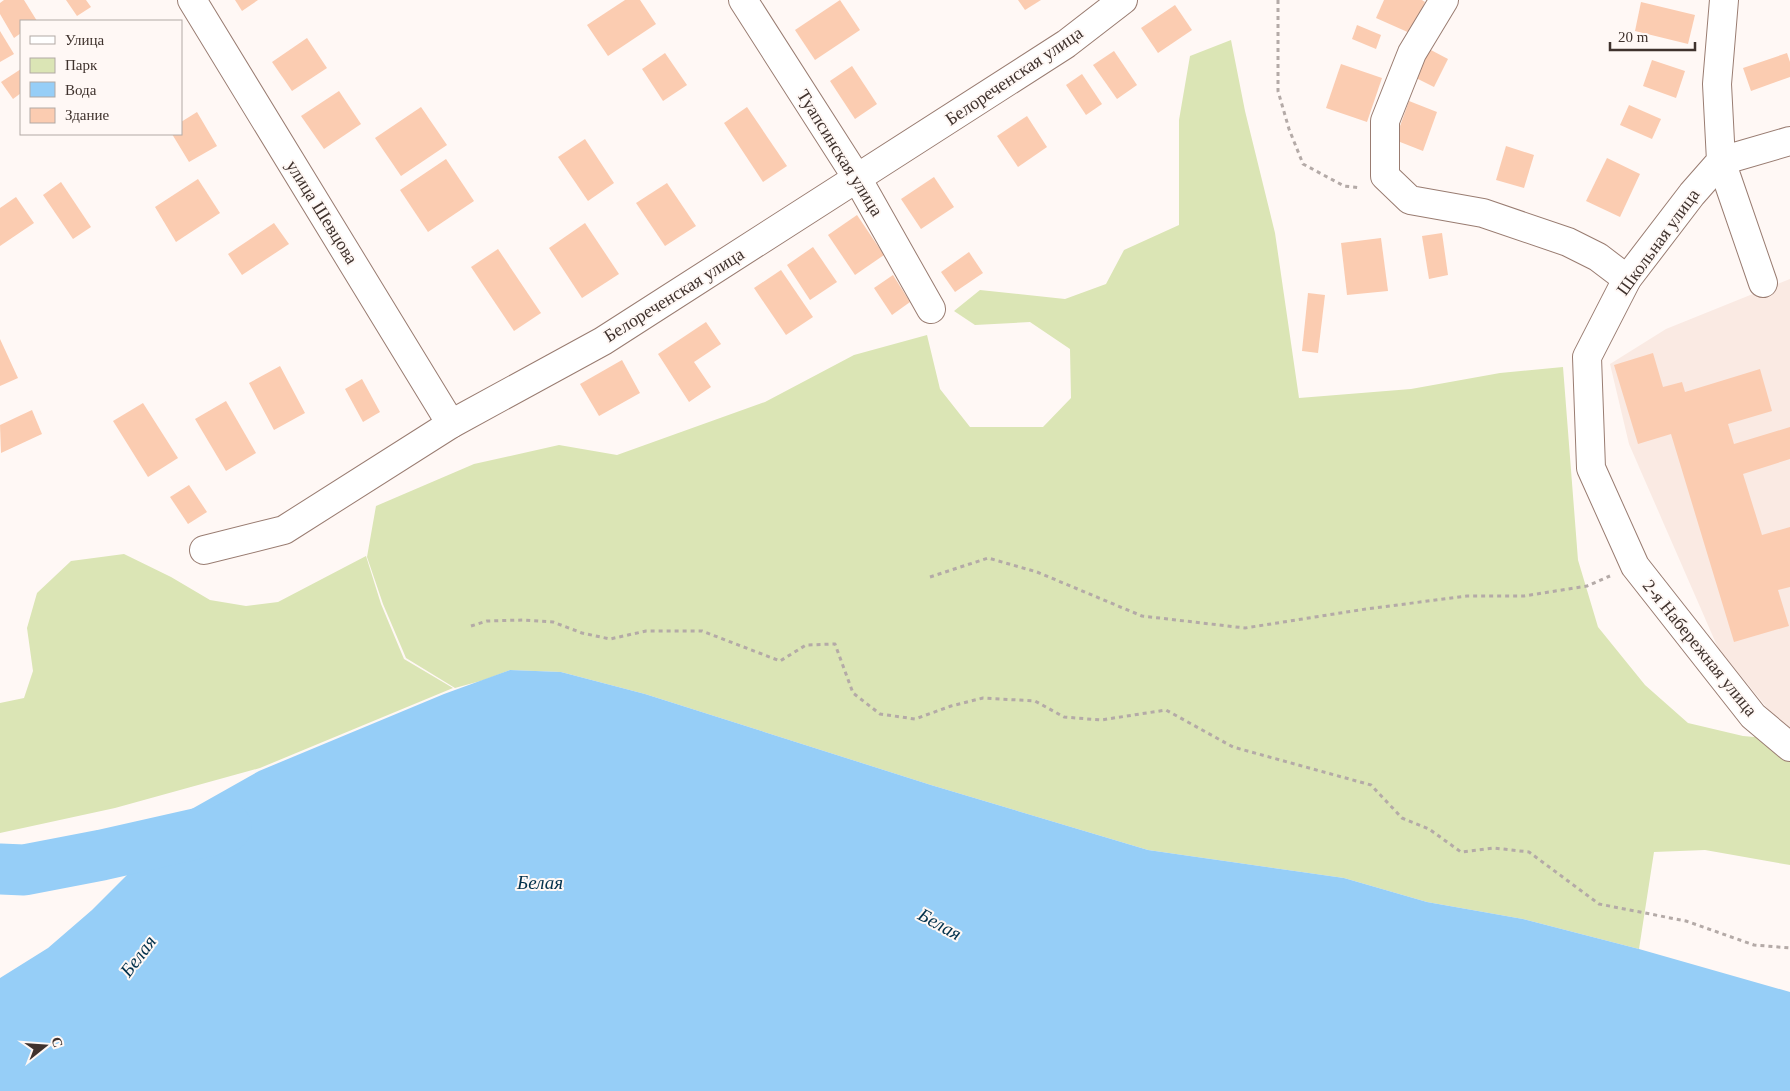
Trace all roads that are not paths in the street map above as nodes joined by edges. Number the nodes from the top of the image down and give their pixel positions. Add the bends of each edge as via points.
1 (192, 0) edge
2 (743, 0) edge
3 (1123, 0) edge
4 (1444, 0) edge
5 (1724, 0) edge
6 (1790, 141) edge
7 (1721, 161) junction
8 (857, 178) junction
9 (1627, 279) junction
10 (1763, 283) dead end
11 (932, 310) dead end
12 (451, 424) junction
13 (204, 550) dead end
14 (1635, 566) joint
15 (1790, 747) edge

1 - 12 street, улица Шевцова
2 - 8 street, Туапсинская улица
3 - 8 street, Белореченская улица via 1066,44
4 - 9 street via 1412,53 1385,122 1385,176 1410,200 1483,213 1568,242 1598,257
5 - 7 street via 1717,84
6 - 7 street
7 - 9 street, Школьная улица
7 - 10 street
8 - 11 street, Туапсинская улица
8 - 12 street, Белореченская улица via 603,341
9 - 14 street, Школьная улица via 1587,357 1591,468
12 - 13 street, Белореченская улица via 284,530
14 - 15 street, 2-я Набережная улица via 1753,716

